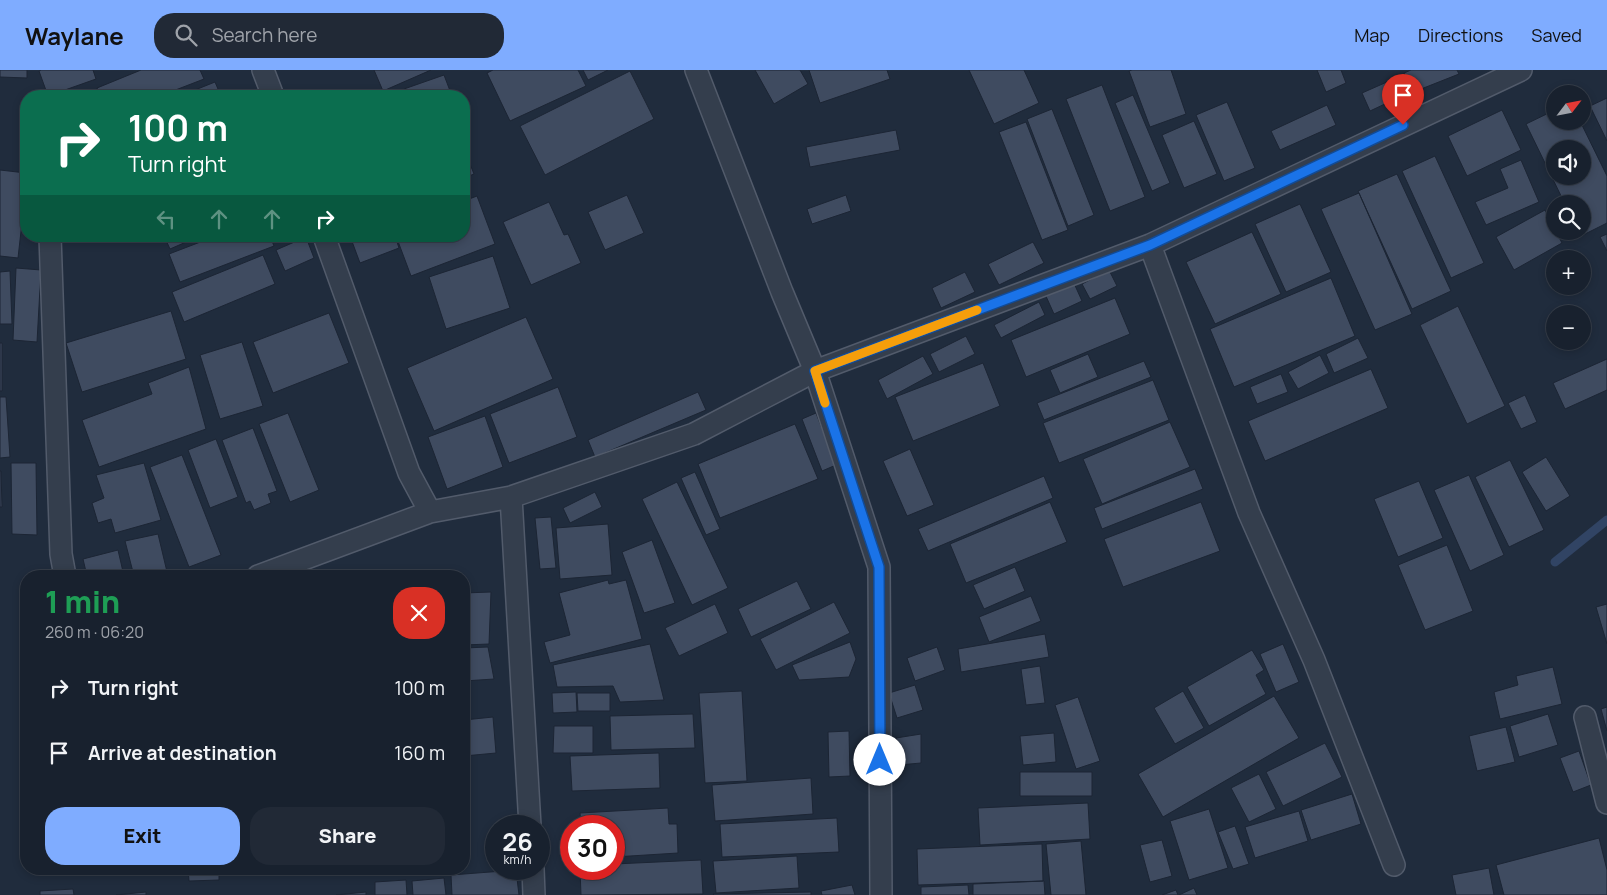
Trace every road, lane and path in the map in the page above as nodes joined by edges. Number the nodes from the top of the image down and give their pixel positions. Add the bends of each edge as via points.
1 (264, 70) edge
2 (696, 70) edge
3 (1521, 70) edge
4 (271, 90) edge
5 (50, 242) edge
6 (326, 242) edge
7 (1150, 245) junction
8 (815, 371) junction
9 (511, 496) junction
10 (430, 512) junction
11 (64, 570) edge
12 (274, 570) edge
13 (1585, 717) dead end
14 (1607, 804) edge
15 (529, 815) edge
16 (1394, 865) dead end
17 (533, 880) edge
18 (534, 895) edge
19 (881, 895) edge

1 - 4 street
2 - 8 street
3 - 7 street
5 - 11 street
6 - 10 street via 409,473
7 - 8 street
7 - 16 street via 1249,513 1314,660
8 - 9 street via 694,434
8 - 19 street via 879,567
9 - 10 street
9 - 15 street
10 - 12 street
13 - 14 street
17 - 18 street

